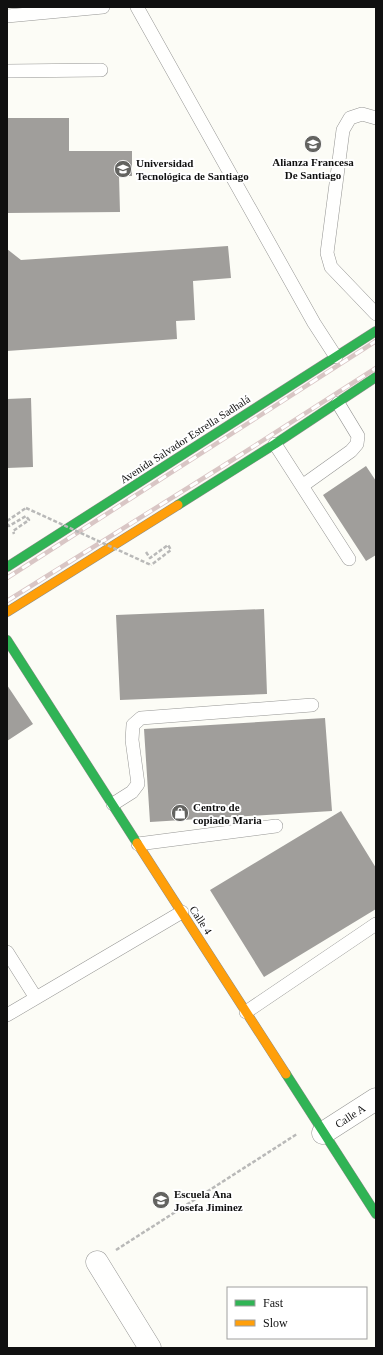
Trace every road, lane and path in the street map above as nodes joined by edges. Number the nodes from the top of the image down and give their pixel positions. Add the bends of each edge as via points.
1 (103, 7) edge
2 (137, 7) edge
3 (7, 16) edge
4 (100, 70) dead end
5 (7, 71) edge
6 (376, 118) edge
7 (376, 314) edge
8 (376, 331) edge
9 (336, 357) junction
10 (376, 377) edge
11 (338, 403) junction
12 (275, 444) junction
13 (302, 486) junction
14 (7, 522) edge
15 (13, 532) dead end
16 (152, 548) dead end
17 (349, 558) dead end
18 (7, 567) edge
19 (7, 612) edge
20 (7, 640) edge
21 (312, 705) dead end
22 (113, 804) junction
23 (276, 826) dead end
24 (138, 844) junction
25 (182, 912) junction
26 (376, 924) edge
27 (7, 952) edge
28 (36, 998) junction
29 (246, 1012) junction
30 (7, 1015) edge
31 (376, 1099) edge
32 (320, 1127) junction
33 (376, 1214) edge
34 (97, 1262) joint
35 (150, 1348) edge

1 - 3 lane
2 - 9 lane via 314,323
4 - 5 lane
6 - 7 lane via 362,114 350,118 343,130 327,253 332,267
8 - 9 main road, Avenida Salvador Estrella Sadhalá
9 - 18 main road, Avenida Salvador Estrella Sadhalá
10 - 11 main road
11 - 12 main road
11 - 13 lane via 358,436 357,444 352,451
12 - 13 lane
12 - 19 main road
13 - 17 lane
14 - 15 path via 9,526 26,516 29,520
14 - 16 path, bridge via 26,508 151,565 171,550 168,545 150,558 145,552
20 - 22 main road, Calle 4
21 - 22 lane via 141,718 133,725 132,740 138,784 132,792
22 - 24 main road, Calle 4
23 - 24 lane
24 - 25 main road, Calle 4
25 - 28 lane
25 - 29 main road, Calle 4
26 - 29 lane
27 - 28 lane
28 - 30 lane
29 - 32 main road, Calle 4
31 - 32 street, Calle A
32 - 33 main road, Calle 4
32 - 34 path
34 - 35 street

